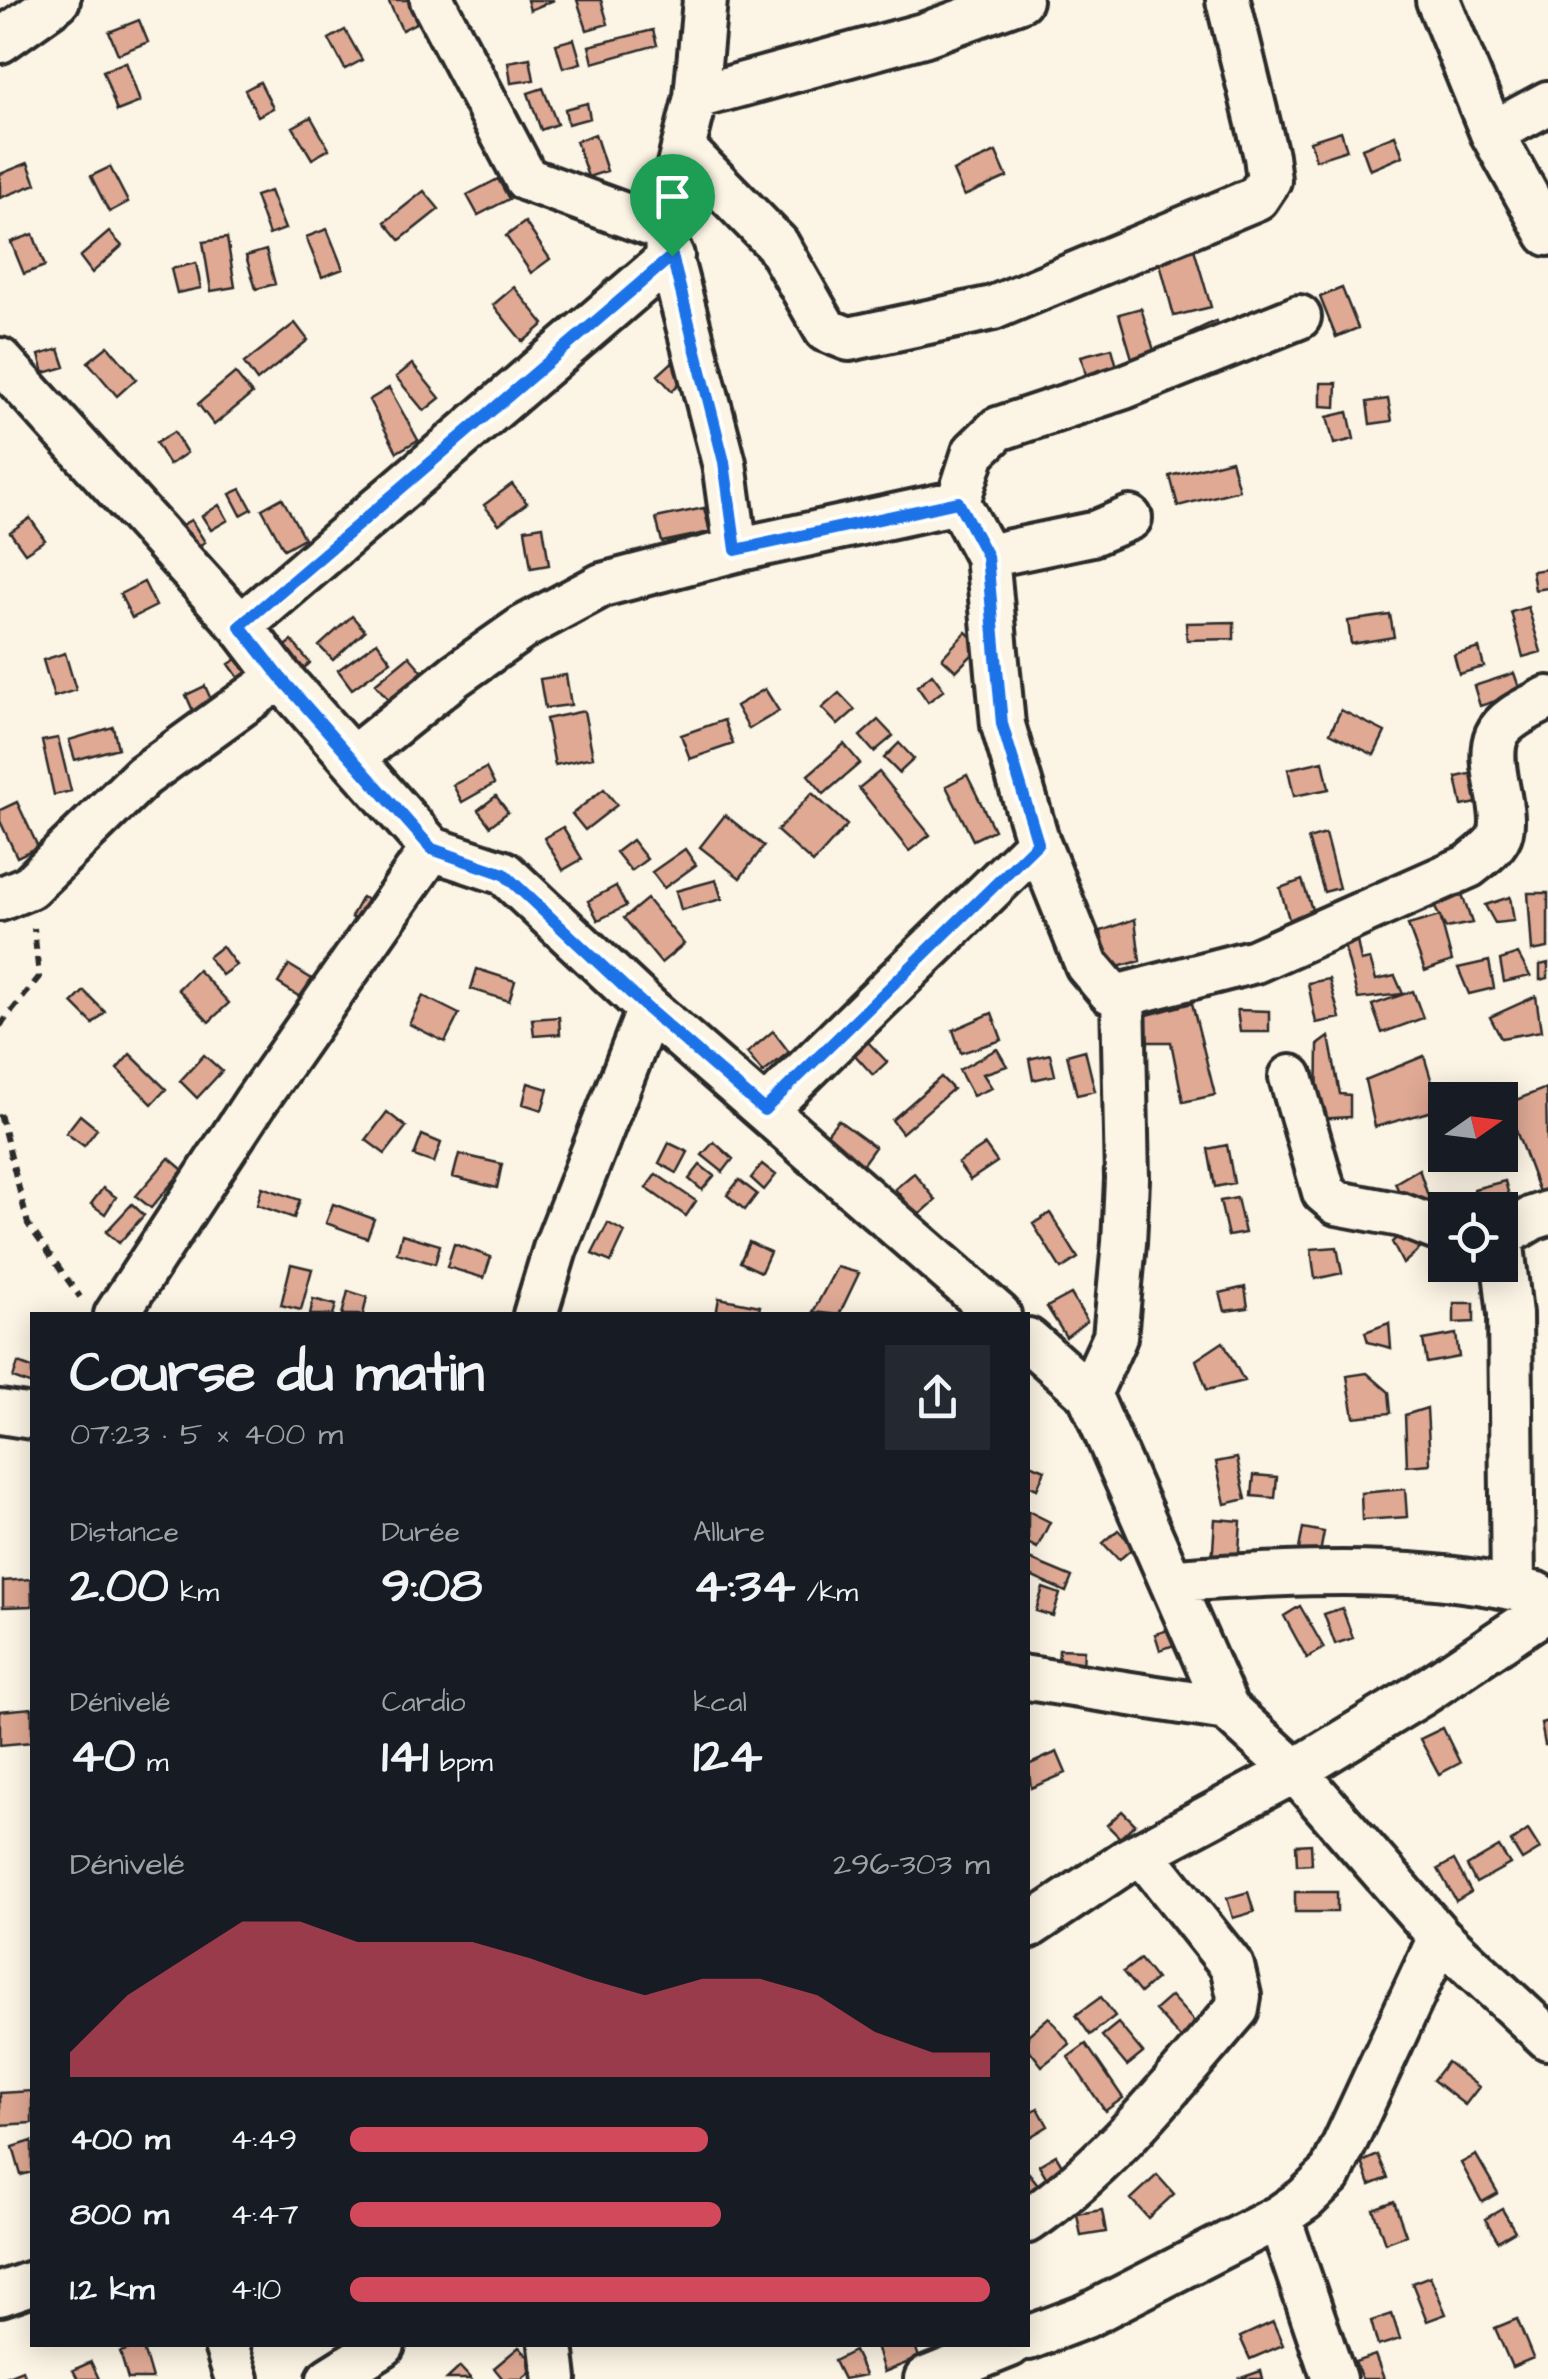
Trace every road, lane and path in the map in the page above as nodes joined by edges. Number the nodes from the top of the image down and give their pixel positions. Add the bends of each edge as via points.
1 (58, 0) edge
2 (432, 0) edge
3 (705, 0) edge
4 (1020, 0) edge
5 (1228, 0) edge
6 (1438, 0) edge
7 (0, 41) edge
8 (696, 97) junction
9 (1548, 103) edge
10 (1492, 134) junction
11 (683, 148) junction
12 (1548, 234) edge
13 (667, 243) junction
14 (1299, 317) dead end
15 (0, 360) edge
16 (958, 502) junction
17 (1130, 518) dead end
18 (736, 550) junction
19 (987, 556) junction
20 (240, 626) junction
21 (280, 677) junction
22 (1548, 698) edge
23 (353, 758) junction
24 (1038, 843) junction
25 (432, 849) junction
26 (14, 892) edge
27 (1123, 995) junction
28 (649, 1010) junction
29 (0, 1026) edge
30 (1290, 1076) dead end
31 (764, 1110) junction
32 (0, 1114) edge
33 (1548, 1213) edge
34 (1428, 1226) edge
35 (1518, 1227) edge
36 (1506, 1282) edge
37 (99, 1308) edge
38 (536, 1312) edge
39 (996, 1312) edge
40 (1030, 1342) edge
41 (1089, 1394) junction
42 (0, 1412) edge
43 (30, 1417) edge
44 (1172, 1580) junction
45 (1536, 1598) edge
46 (1030, 1678) edge
47 (1227, 1709) junction
48 (1295, 1771) junction
49 (1142, 1853) junction
50 (1030, 1926) edge
51 (1440, 1937) junction
52 (1548, 2038) edge
53 (1279, 2217) junction
54 (1030, 2220) edge
55 (30, 2283) edge
56 (0, 2294) edge
57 (1030, 2337) edge
58 (227, 2347) edge
59 (380, 2347) edge
60 (552, 2347) edge
61 (1005, 2347) edge
62 (237, 2379) edge
63 (330, 2379) edge
64 (554, 2379) edge
65 (926, 2379) edge
66 (1334, 2379) edge

1 - 7 street
2 - 13 street via 526,179
3 - 8 street
4 - 8 street via 923,35
5 - 11 street via 1266,156 1269,180 1257,198 992,308 837,337 826,330 777,244
6 - 10 street
8 - 11 street
9 - 10 street
10 - 12 street
11 - 13 street
13 - 18 street via 724,462
13 - 20 street
14 - 16 street via 998,429 974,452
15 - 20 street
16 - 18 street
16 - 19 street
17 - 19 street via 1092,534
18 - 23 street via 602,585 524,627
19 - 24 street via 1002,724
20 - 21 street
21 - 23 street
21 - 26 street via 143,776
22 - 27 street via 1498,733 1501,831 1469,866 1255,962
23 - 25 street
24 - 27 street via 1088,965 1110,992
24 - 31 street
25 - 28 street via 504,874
25 - 37 street via 256,1101
26 - 29 path via 39,977
27 - 41 street via 1124,1243 1115,1337
28 - 31 street
28 - 38 street
30 - 34 street via 1324,1192 1337,1204
31 - 39 street
32 - 37 path via 28,1224
33 - 35 street
36 - 45 street
40 - 41 street
41 - 44 street
42 - 43 street
44 - 45 street via 1411,1574
44 - 47 street
45 - 48 street via 1420,1695
46 - 47 street
47 - 48 street
48 - 49 street
48 - 51 street
49 - 50 street
49 - 54 street via 1232,1966 1237,2010 1112,2152
51 - 52 street
51 - 53 street via 1330,2174
53 - 57 street via 1086,2316
53 - 66 street
55 - 56 street
58 - 62 street
59 - 63 street
60 - 64 street
61 - 65 street

